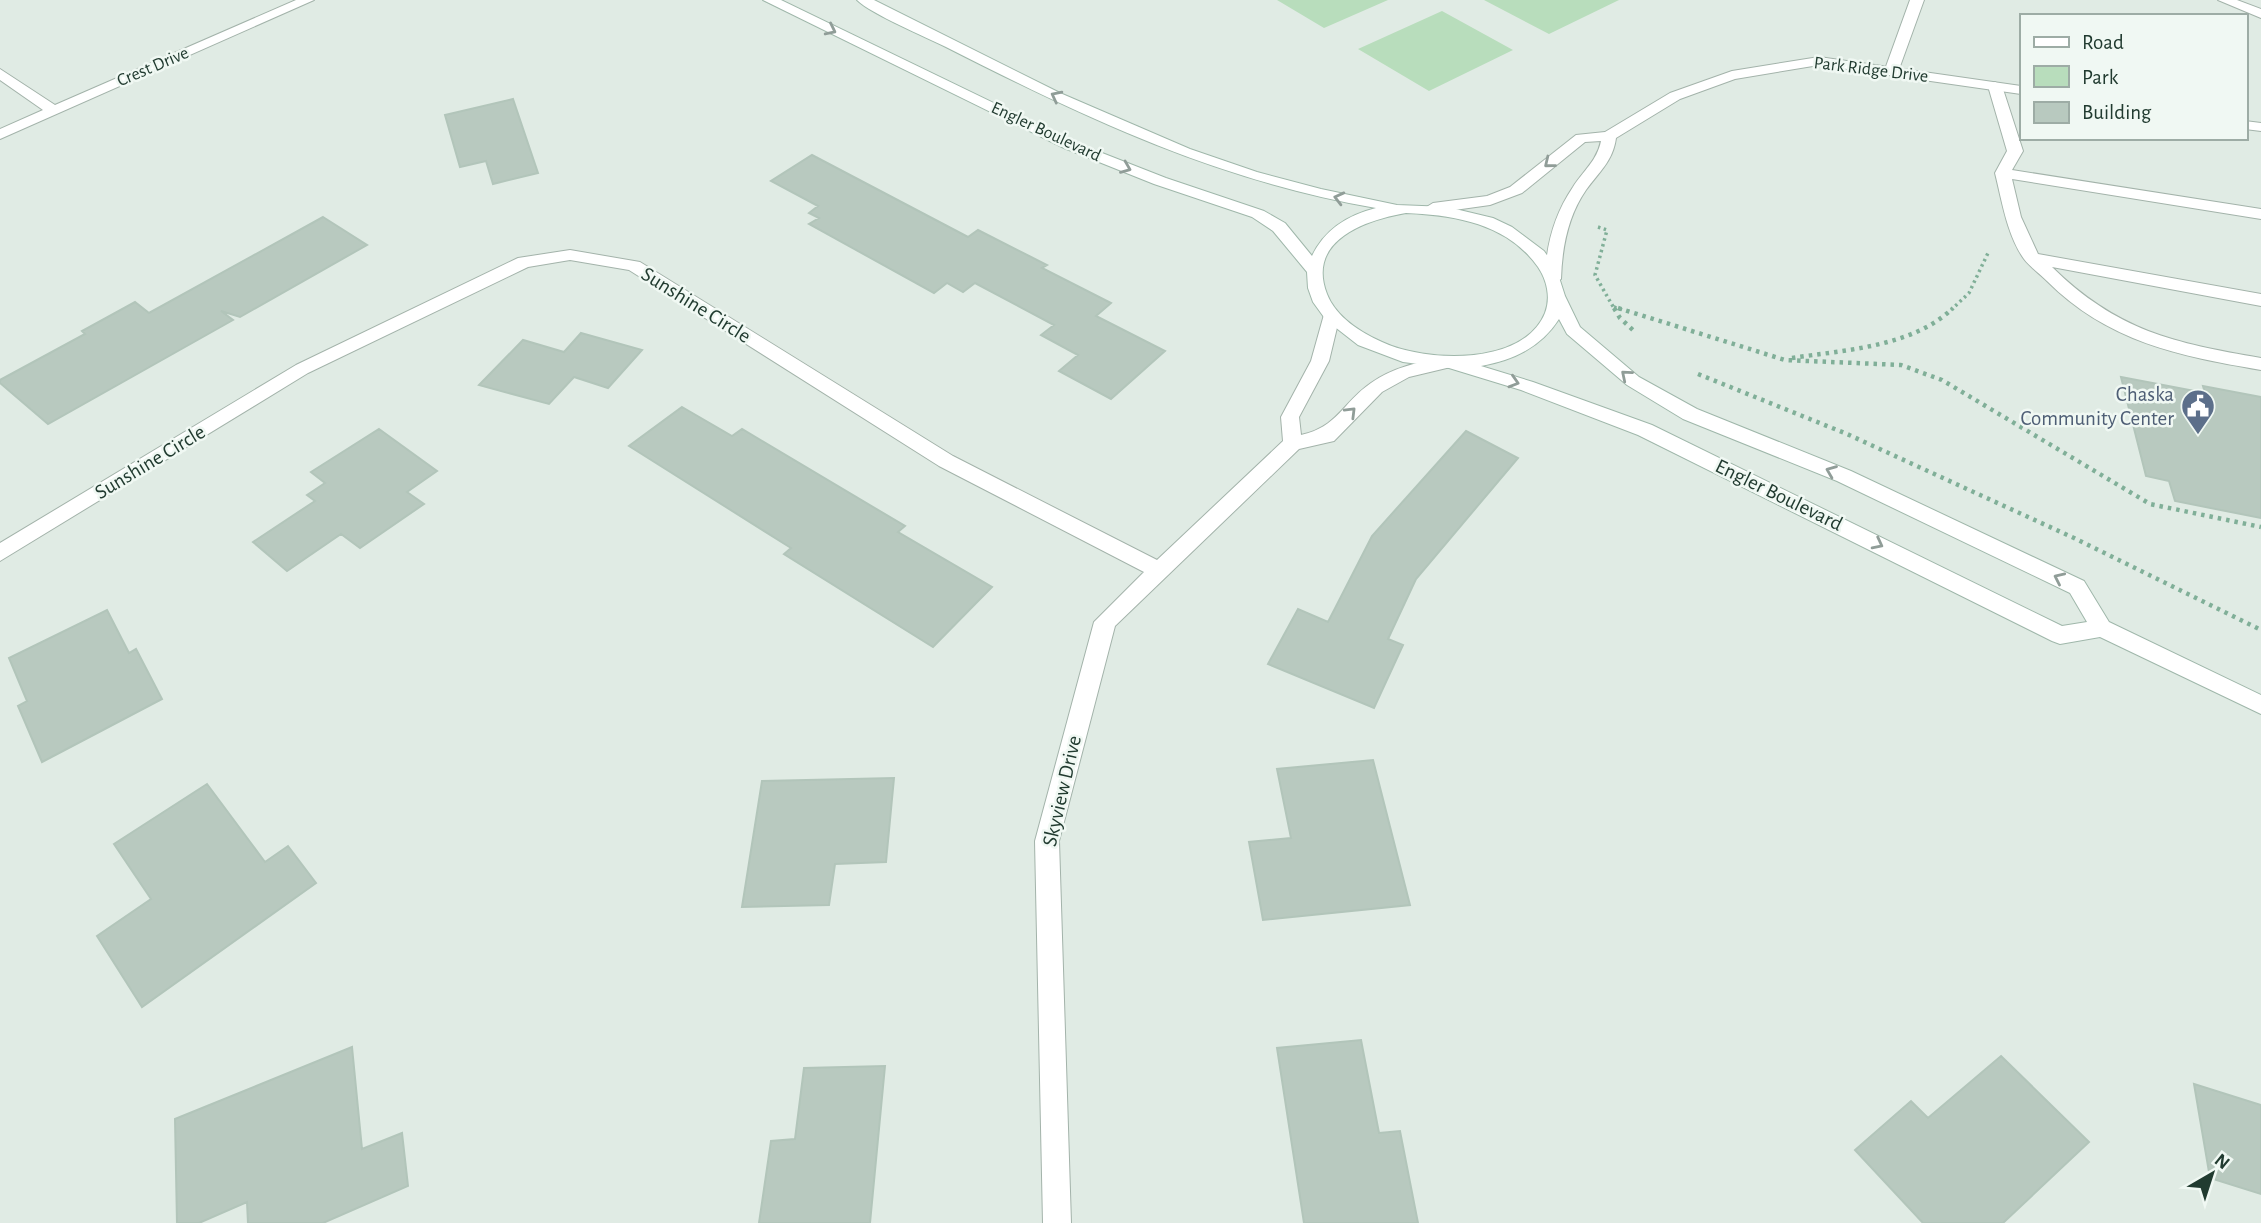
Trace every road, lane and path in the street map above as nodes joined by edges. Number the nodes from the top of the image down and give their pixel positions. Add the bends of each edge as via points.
1 (307, 0) edge
2 (770, 0) edge
3 (864, 0) edge
4 (1917, 0) edge
5 (2225, 0) edge
6 (2261, 14) edge
7 (1891, 72) junction
8 (0, 73) edge
9 (1995, 86) junction
10 (2020, 90) edge
11 (53, 110) junction
12 (0, 134) edge
13 (1609, 136) junction
14 (2003, 173) junction
15 (1406, 208) junction
16 (1433, 208) junction
17 (2261, 214) edge
18 (1564, 216) junction
19 (2013, 217) junction
20 (2032, 258) junction
21 (1314, 269) junction
22 (1555, 288) junction
23 (2261, 300) edge
24 (1614, 307) junction
25 (1331, 315) junction
26 (1638, 335) dead end
27 (1785, 360) junction
28 (1449, 362) junction
29 (2261, 364) edge
30 (1689, 370) dead end
31 (1293, 443) junction
32 (2261, 527) edge
33 (0, 553) edge
34 (1157, 570) junction
35 (2102, 628) junction
36 (2261, 631) edge
37 (2261, 705) edge
38 (1057, 1223) edge

1 - 11 street, Crest Drive
2 -> 21 street, Engler Boulevard via 1069,145 1258,214 1279,227
15 -> 3 street, Engler Boulevard via 1354,202 1209,163 1104,120
4 - 7 street
5 - 6 street
7 - 9 street, Park Ridge Drive
7 - 13 street, Park Ridge Drive via 1819,61 1732,75 1675,96
8 - 11 street
9 - 10 street, Park Ridge Drive
9 - 14 street via 2015,151
11 - 12 street, Crest Drive
13 -> 16 street, Park Ridge Drive via 1581,138 1517,190 1490,200
13 - 18 street via 1607,156 1581,186
14 - 17 street
14 - 19 street
15 - 16 street
15 - 21 street via 1358,219 1339,230 1326,241
16 - 22 street via 1485,220 1508,231 1544,261
18 - 22 street via 1553,251
18 - 24 path via 1607,230 1595,275
19 - 20 street
19 - 27 path via 1995,239 1966,296 1933,323 1882,341
20 - 23 street
20 - 29 street via 2091,310 2132,331 2175,348
21 - 25 street via 1315,284
22 - 28 street via 1553,314 1542,331 1525,344 1503,355
35 -> 22 street, Engler Boulevard via 2077,587 1844,476 1690,414 1633,381 1573,330
24 - 26 path
24 - 27 path
25 - 28 street via 1366,341 1392,352
25 - 31 street via 1320,361 1290,417
27 - 32 path via 1901,365 1942,380 2150,504
31 -> 28 street via 1327,436 1376,388 1404,372
28 -> 35 street, Engler Boulevard via 1645,430 2060,635
30 - 36 path via 1847,434 2074,538
31 - 34 street, Skyview Drive
33 - 34 street, Sunshine Circle via 302,369 524,262 570,255 634,266 946,461
34 - 38 street, Skyview Drive via 1105,622 1046,841
35 - 37 street

